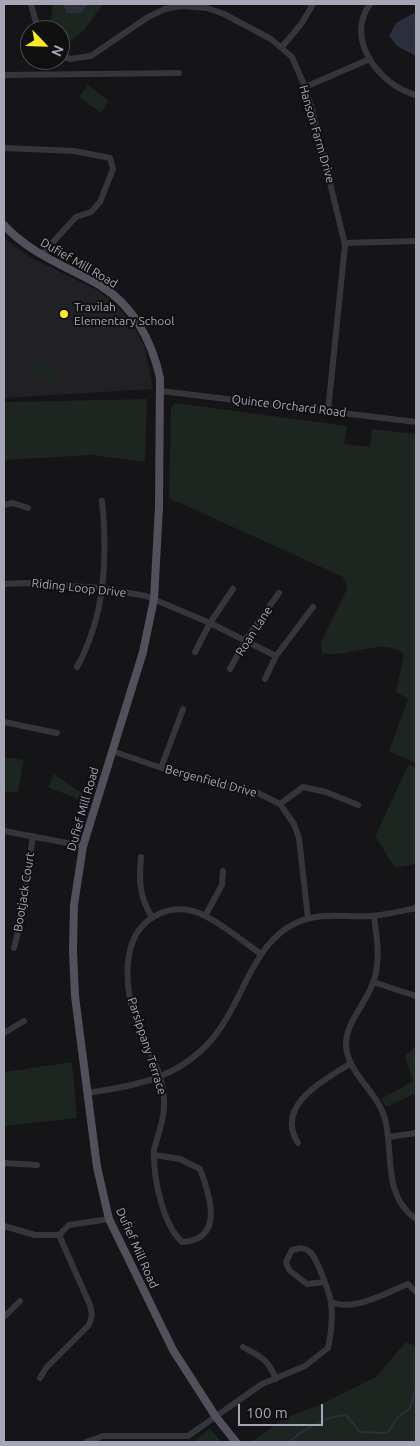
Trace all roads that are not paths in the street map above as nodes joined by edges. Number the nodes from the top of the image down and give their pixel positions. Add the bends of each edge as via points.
1 (31, 4) edge
2 (312, 4) edge
3 (370, 4) edge
4 (208, 6) edge
5 (35, 20) edge
6 (282, 47) junction
7 (70, 59) edge
8 (370, 59) junction
9 (179, 73) dead end
10 (4, 75) edge
11 (305, 87) junction
12 (416, 95) edge
13 (4, 148) edge
14 (4, 225) edge
15 (416, 240) edge
16 (345, 243) junction
17 (41, 255) junction
18 (161, 391) junction
19 (328, 411) junction
20 (416, 422) edge
21 (102, 501) dead end
22 (4, 505) edge
23 (28, 508) dead end
24 (4, 584) edge
25 (101, 588) junction
26 (233, 589) dead end
27 (279, 593) dead end
28 (154, 598) junction
29 (313, 607) dead end
30 (210, 623) junction
31 (246, 639) junction
32 (195, 652) dead end
33 (276, 656) junction
34 (76, 667) dead end
35 (230, 669) dead end
36 (265, 679) dead end
37 (184, 709) dead end
38 (4, 722) edge
39 (57, 733) dead end
40 (112, 751) junction
41 (161, 768) junction
42 (280, 804) junction
43 (358, 805) dead end
44 (4, 831) edge
45 (34, 836) junction
46 (83, 846) junction
47 (141, 857) dead end
48 (223, 871) dead end
49 (416, 908) edge
50 (205, 916) junction
51 (374, 916) junction
52 (152, 917) junction
53 (308, 918) junction
54 (14, 948) dead end
55 (261, 954) junction
56 (374, 982) junction
57 (416, 996) edge
58 (24, 1022) dead end
59 (4, 1033) edge
60 (351, 1063) junction
61 (160, 1078) junction
62 (88, 1094) junction
63 (416, 1133) edge
64 (388, 1137) junction
65 (298, 1143) dead end
66 (154, 1155) junction
67 (4, 1163) edge
68 (36, 1165) dead end
69 (109, 1219) junction
70 (416, 1219) edge
71 (4, 1226) edge
72 (59, 1235) junction
73 (324, 1282) junction
74 (416, 1292) edge
75 (20, 1301) dead end
76 (330, 1302) junction
77 (4, 1317) edge
78 (243, 1347) dead end
79 (40, 1378) dead end
80 (276, 1378) junction
81 (216, 1417) junction
82 (86, 1442) edge
83 (236, 1442) edge

1 - 5 street
2 - 6 street via 302,23
3 - 8 street via 361,21 362,37
4 - 6 street, Hanson Farm Drive
4 - 7 street, Hanson Farm Drive via 165,9 91,56
6 - 11 street, Hanson Farm Drive via 292,57
8 - 11 street
8 - 12 street via 388,82 403,92
9 - 10 street
11 - 16 street, Hanson Farm Drive via 324,151
13 - 17 street via 75,152 110,158 112,162 114,169 100,202 91,212 76,218
14 - 17 main road, Dufief Mill Road
15 - 16 street
16 - 19 street, Hanson Farm Drive
17 - 18 main road, Dufief Mill Road via 102,287 126,307 146,335 155,358
18 - 19 street, Quince Orchard Road
18 - 28 main road, Dufief Mill Road
19 - 20 street, Quince Orchard Road
21 - 25 street via 106,536
22 - 23 street via 13,503
24 - 25 street, Riding Loop Drive via 25,582
25 - 28 street, Riding Loop Drive
25 - 34 street via 96,625
26 - 30 street
27 - 31 street, Roan Lane
28 - 30 street, Riding Loop Drive
28 - 40 main road, Dufief Mill Road via 143,652
29 - 33 street
30 - 31 street, Riding Loop Drive
30 - 32 street
31 - 33 street, Riding Loop Drive
31 - 35 street, Roan Lane
33 - 36 street
37 - 41 street
38 - 39 street
40 - 41 street, Bergenfield Drive
40 - 46 main road, Dufief Mill Road
41 - 42 street, Bergenfield Drive via 254,792
42 - 43 street via 303,787
42 - 53 street via 299,838
44 - 45 street
45 - 46 street
45 - 54 street, Bootjack Court
46 - 62 main road, Dufief Mill Road via 74,905 73,951 75,996
47 - 52 street via 141,897
48 - 50 street via 222,884
49 - 51 street
50 - 52 street, Parsippany Terrace via 180,909 167,910
50 - 55 street, Parsippany Terrace
51 - 53 street
51 - 56 street via 378,945
52 - 61 street, Parsippany Terrace via 140,927 131,943 128,980 134,1015
53 - 55 street via 280,933
55 - 61 street via 213,1038 190,1060
56 - 57 street
56 - 60 street via 347,1036
58 - 59 street
60 - 64 street via 380,1104
60 - 65 street via 314,1086 300,1101 292,1124
61 - 62 street
61 - 66 street, Parsippany Terrace via 165,1104
62 - 69 main road, Dufief Mill Road
63 - 64 street
64 - 70 street via 390,1178 399,1201
66 - 66 street, Parsippany Terrace via 156,1185 170,1225 182,1242 193,1242 206,1232 212,1220 200,1169 180,1159
67 - 68 street
69 - 72 street via 69,1225
69 - 81 main road, Dufief Mill Road via 173,1350
71 - 72 street via 35,1236
72 - 79 street via 92,1315 89,1325
73 - 73 street via 310,1251 304,1248 292,1250 286,1262 289,1270 307,1284
73 - 76 street
74 - 76 street via 408,1284 364,1302 338,1305
75 - 77 street
76 - 80 street via 328,1348 305,1366
78 - 80 street via 265,1359
80 - 81 street via 262,1384
81 - 82 street via 188,1436 103,1436
81 - 83 main road, Dufief Mill Road

